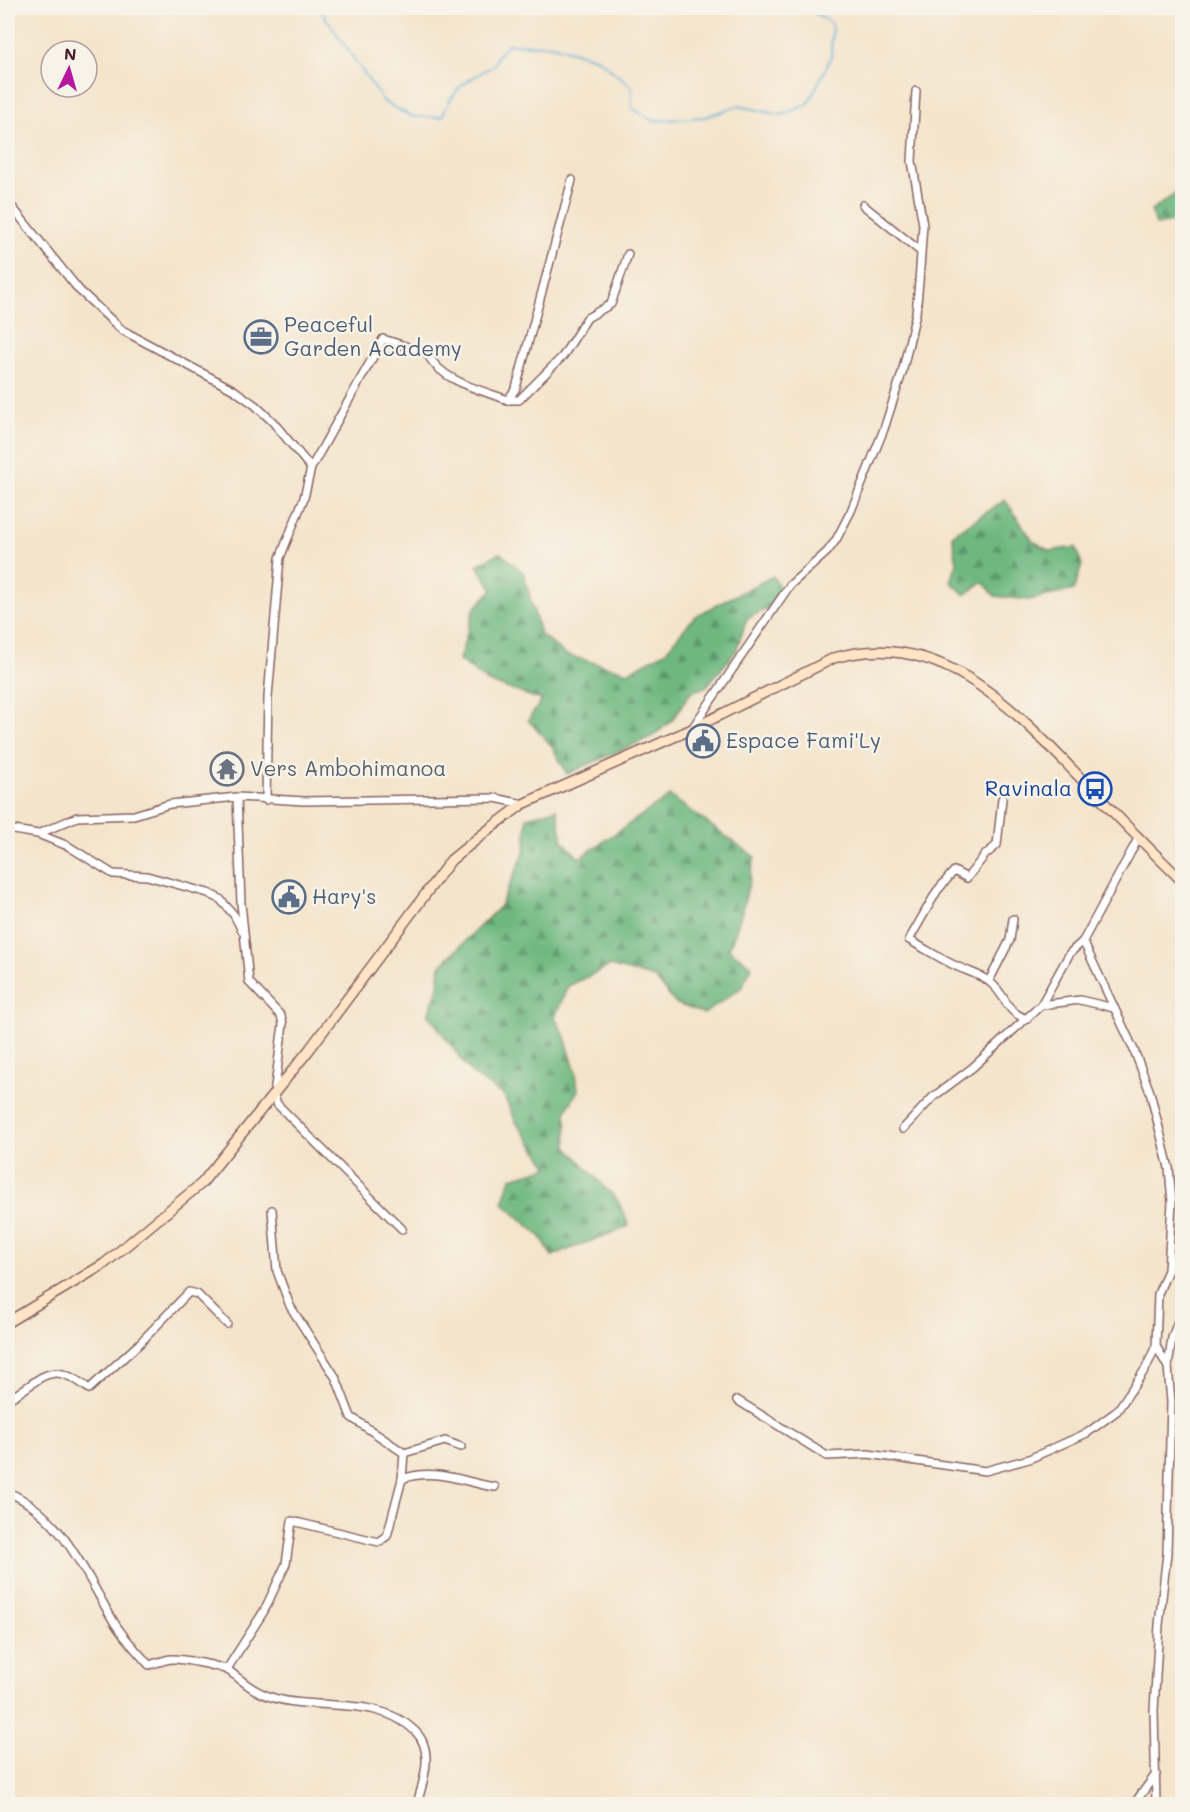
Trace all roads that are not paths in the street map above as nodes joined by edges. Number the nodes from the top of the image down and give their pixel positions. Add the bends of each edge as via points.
1 (916, 91) dead end
2 (572, 180) dead end
3 (8, 202) edge
4 (863, 205) dead end
5 (920, 251) junction
6 (628, 254) dead end
7 (508, 400) junction
8 (311, 468) junction
9 (692, 729) junction
10 (237, 797) junction
11 (1002, 799) dead end
12 (266, 800) junction
13 (524, 804) junction
14 (8, 829) edge
15 (38, 834) junction
16 (1139, 837) junction
17 (1182, 880) edge
18 (1013, 920) dead end
19 (244, 936) junction
20 (1083, 941) junction
21 (989, 981) junction
22 (1041, 1005) junction
23 (1114, 1008) junction
24 (1027, 1019) junction
25 (274, 1095) junction
26 (903, 1129) dead end
27 (272, 1210) dead end
28 (402, 1228) dead end
29 (1182, 1310) edge
30 (8, 1322) edge
31 (227, 1324) dead end
32 (1156, 1346) junction
33 (1168, 1367) junction
34 (8, 1399) edge
35 (737, 1400) dead end
36 (461, 1447) dead end
37 (404, 1453) junction
38 (402, 1479) junction
39 (495, 1487) dead end
40 (8, 1492) edge
41 (226, 1669) junction
42 (1156, 1774) junction
43 (1136, 1803) edge
44 (417, 1804) edge
45 (1156, 1804) edge

1 - 5 street via 912,161 923,225
2 - 7 street via 516,388
3 - 8 street via 79,290 122,330 255,405
4 - 5 street
5 - 9 street via 916,313 902,374 851,511 827,552 790,585
6 - 7 street via 611,304 587,318 563,356 536,385 519,400
7 - 8 street via 442,373 427,353 383,339
8 - 12 street via 304,498 280,558 268,697
9 - 13 main road
9 - 16 main road via 834,658 874,650 906,653 966,676 1009,707
10 - 12 street
10 - 15 street via 170,804 134,815 77,817
10 - 19 street
11 - 21 street via 997,845 967,878 954,872 937,891 909,940
12 - 13 street via 495,798
13 - 25 main road via 452,860
14 - 15 street
15 - 19 street via 69,846 113,874 147,876 208,892 234,915
16 - 17 main road
16 - 20 street
18 - 21 street via 1010,939
19 - 25 street via 249,982 283,1024
20 - 22 street via 1070,953
20 - 23 street
21 - 24 street via 1015,1015
22 - 23 street via 1080,1000
22 - 24 street
23 - 32 street via 1150,1092 1169,1168 1172,1202 1168,1270 1158,1294
24 - 26 street via 933,1097
25 - 28 street via 277,1104
25 - 30 main road via 202,1182 142,1236 104,1264
27 - 37 street via 277,1271 290,1306 336,1378 351,1417
29 - 33 street via 1172,1338
31 - 34 street via 197,1294 189,1292 89,1389 78,1380 48,1374 34,1379
32 - 33 street
32 - 35 street via 1117,1411 1087,1433 1029,1459 985,1471 868,1454 826,1456
33 - 42 street via 1171,1402 1167,1553 1155,1689
36 - 37 street via 445,1441
37 - 38 street
38 - 39 street via 415,1474 442,1474
38 - 41 street via 387,1536 379,1542 292,1521 286,1564 264,1611
40 - 41 street via 28,1501 61,1532 115,1624 149,1665 172,1659
41 - 44 street via 248,1687 272,1698 373,1709 416,1731 424,1745 426,1766
42 - 43 street
42 - 45 street

